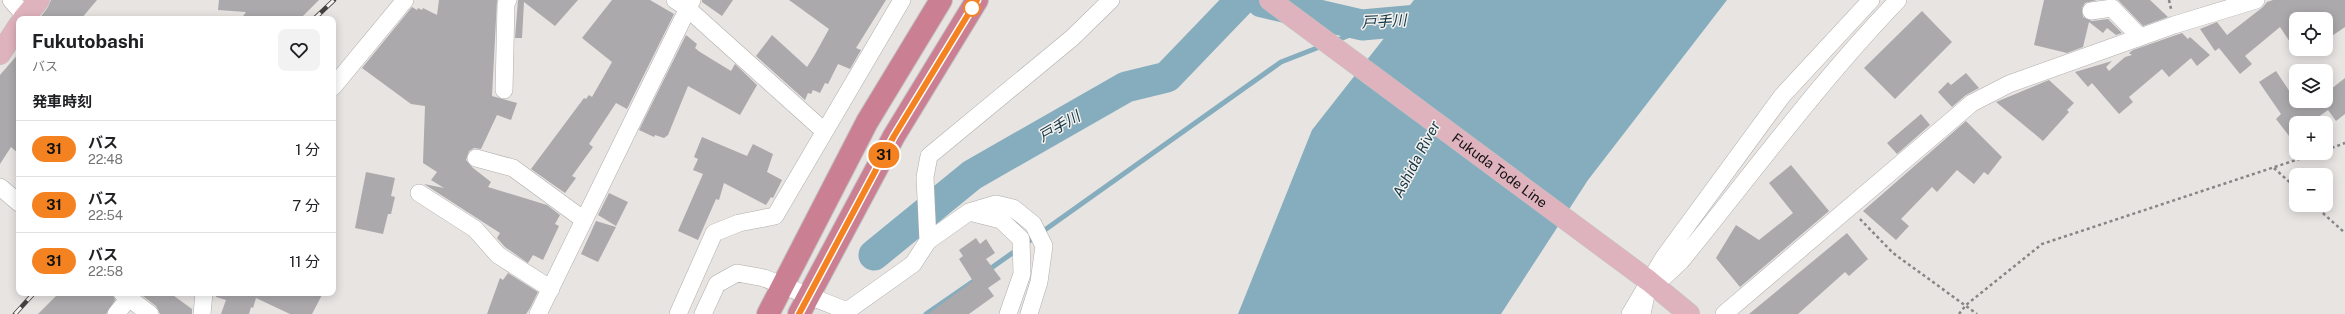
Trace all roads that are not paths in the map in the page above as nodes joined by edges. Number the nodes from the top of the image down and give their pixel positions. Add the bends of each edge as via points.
1 (11, 0) edge
2 (39, 0) edge
3 (405, 0) edge
4 (508, 0) edge
5 (902, 0) edge
6 (941, 0) edge
7 (977, 0) edge
8 (1111, 0) edge
9 (1270, 0) edge
10 (1871, 0) edge
11 (1898, 0) edge
12 (2256, 0) edge
13 (684, 3) edge
14 (2091, 11) dead end
15 (20, 16) edge
16 (25, 16) edge
17 (16, 29) edge
18 (2140, 37) junction
19 (0, 54) edge
20 (336, 83) edge
21 (504, 90) dead end
22 (824, 131) junction
23 (476, 158) dead end
24 (0, 187) edge
25 (419, 193) dead end
26 (16, 200) edge
27 (969, 212) junction
28 (584, 220) junction
29 (928, 241) junction
30 (1645, 279) junction
31 (783, 285) junction
32 (551, 289) junction
33 (126, 296) edge
34 (204, 296) edge
35 (804, 305) edge
36 (116, 314) edge
37 (150, 314) edge
38 (202, 314) edge
39 (538, 314) edge
40 (678, 314) edge
41 (702, 314) edge
42 (768, 314) edge
43 (1008, 314) edge
44 (1029, 314) edge
45 (1630, 314) edge
46 (1642, 314) edge
47 (1689, 314) edge
48 (1724, 314) edge

1 - 15 street
2 - 16 main road
3 - 20 street
4 - 21 street
5 - 22 street
6 - 31 highway via 867,122
7 - 35 highway via 894,136
8 - 29 street via 1072,38 929,156 925,177
9 - 30 main road, Fukuda Tode Line
10 - 30 street via 1782,96 1664,257
11 - 30 street via 1813,98 1681,261 1664,276
12 - 18 street
13 - 22 street
13 - 28 street
14 - 18 street via 2112,8
17 - 19 main road
18 - 48 street via 2009,84 1972,103
22 - 40 street via 775,216 739,223 714,233
23 - 28 street via 513,168
24 - 26 street
25 - 32 street via 475,229 498,255
27 - 29 street
27 - 43 street via 1001,220 1021,240 1022,274
27 - 44 street via 996,204 1013,208 1033,224 1044,246 1039,282
28 - 32 street
29 - 35 street via 913,264 847,311
30 - 45 street
30 - 46 street
30 - 47 main road, Fukuda Tode Line
31 - 35 street
31 - 41 street via 737,273 717,284
31 - 42 highway
32 - 39 street
33 - 36 street
33 - 37 street
34 - 38 street

